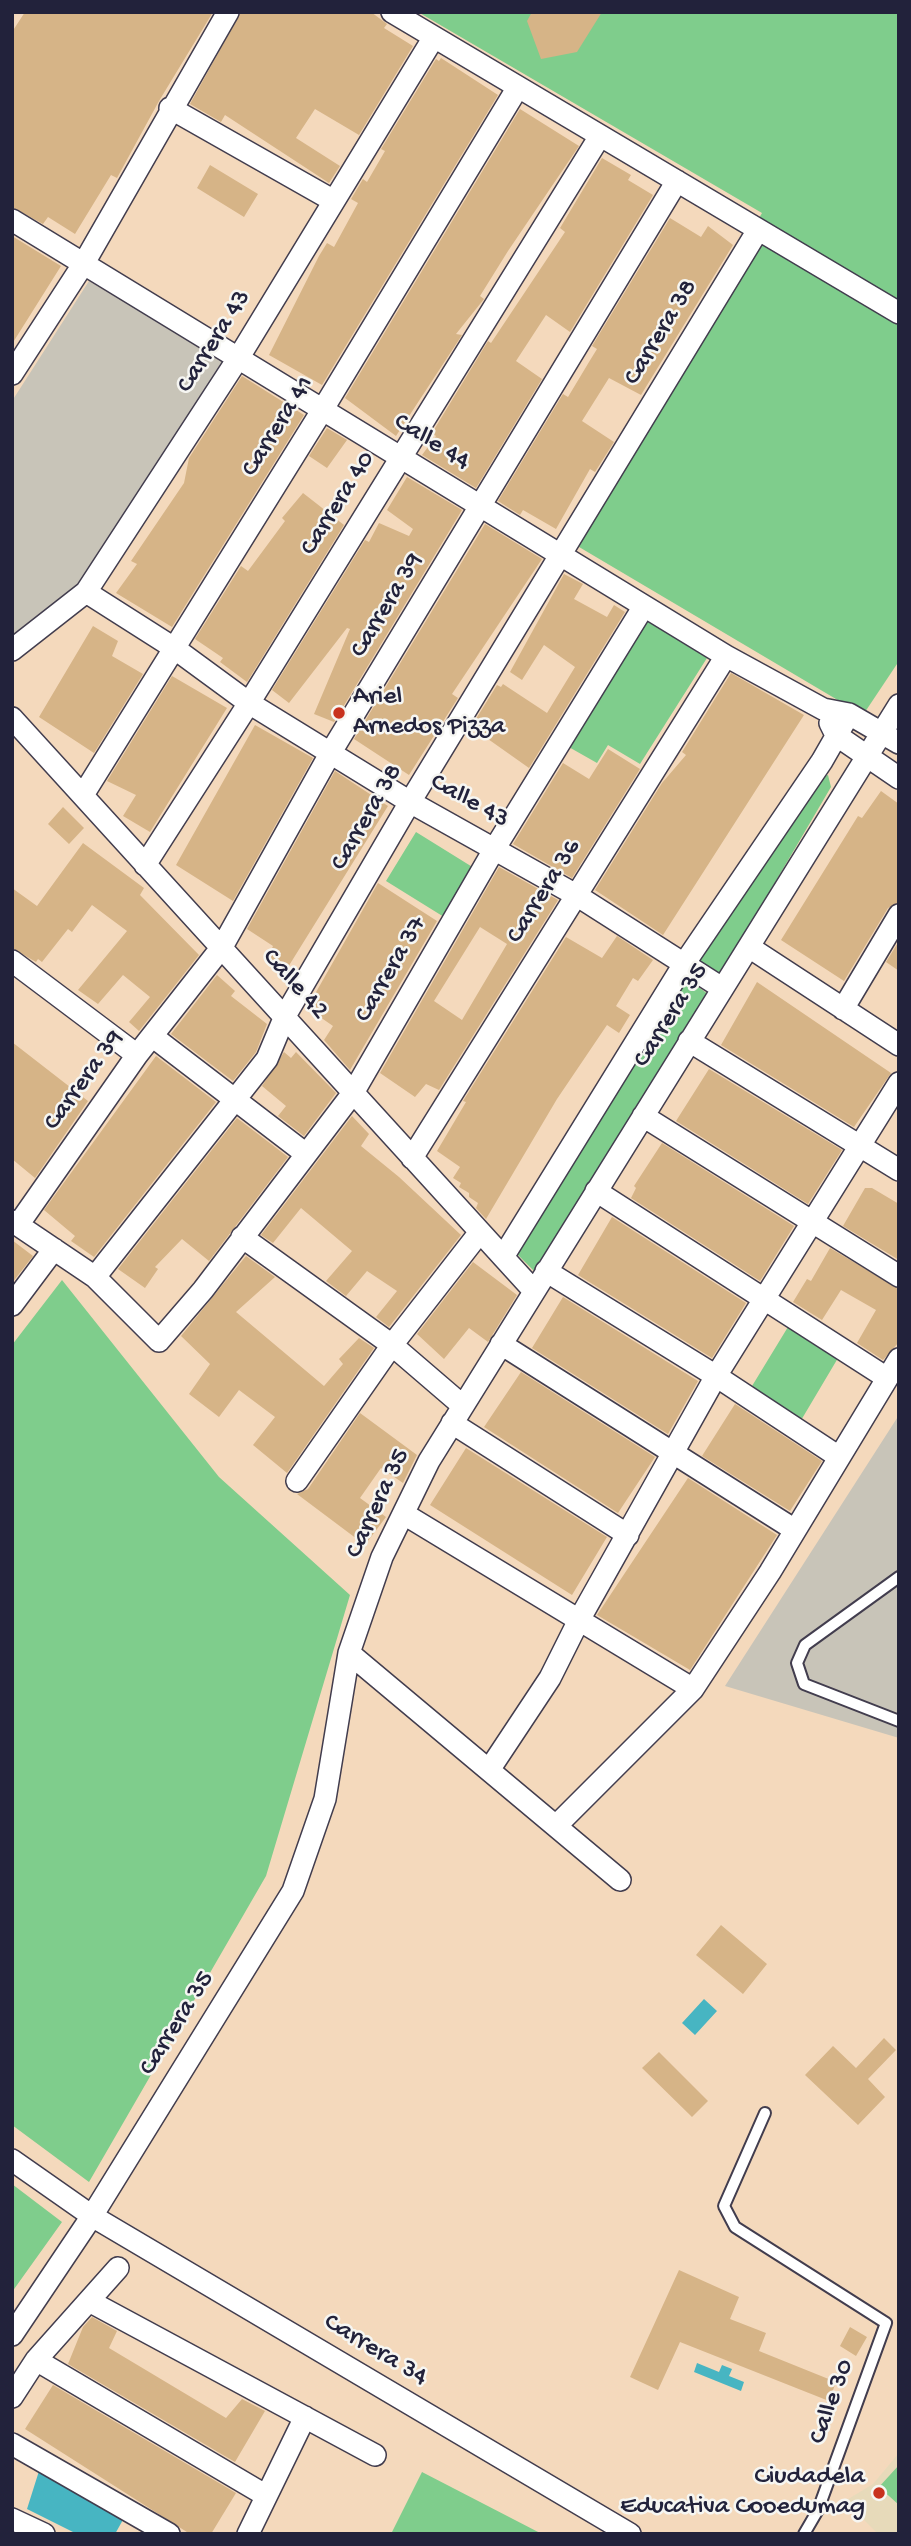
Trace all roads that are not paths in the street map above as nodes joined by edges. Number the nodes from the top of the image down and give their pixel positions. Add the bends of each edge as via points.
1 (228, 12) edge
2 (392, 12) edge
3 (434, 37) junction
4 (518, 87) junction
5 (170, 108) junction
6 (600, 136) junction
7 (677, 181) junction
8 (334, 201) junction
9 (12, 220) edge
10 (758, 230) junction
11 (83, 263) junction
12 (899, 313) edge
13 (239, 357) junction
14 (12, 374) edge
15 (323, 409) junction
16 (401, 458) junction
17 (481, 507) junction
18 (559, 555) junction
19 (86, 592) junction
20 (644, 606) junction
21 (174, 648) junction
22 (12, 650) edge
23 (726, 656) junction
24 (249, 703) junction
25 (899, 705) edge
26 (823, 709) junction
27 (849, 714) junction
28 (12, 718) edge
29 (836, 735) junction
30 (890, 738) edge
31 (331, 752) junction
32 (867, 757) junction
33 (899, 778) edge
34 (83, 794) junction
35 (410, 802) junction
36 (495, 848) junction
37 (145, 865) junction
38 (576, 895) junction
39 (899, 915) edge
40 (222, 947) junction
41 (749, 947) junction
42 (12, 961) edge
43 (684, 964) junction
44 (722, 988) junction
45 (843, 1009) junction
46 (285, 1016) junction
47 (152, 1036) junction
48 (689, 1041) junction
49 (899, 1045) edge
50 (137, 1055) junction
51 (899, 1083) edge
52 (353, 1093) junction
53 (236, 1099) junction
54 (643, 1116) junction
55 (859, 1146) junction
56 (306, 1154) junction
57 (412, 1158) junction
58 (899, 1170) edge
59 (596, 1191) junction
60 (15, 1223) edge
61 (811, 1223) junction
62 (480, 1233) junction
63 (242, 1237) junction
64 (54, 1250) junction
65 (503, 1257) junction
66 (546, 1271) junction
67 (899, 1276) edge
68 (94, 1277) junction
69 (534, 1291) junction
70 (764, 1299) junction
71 (12, 1305) edge
72 (501, 1343) junction
73 (392, 1345) junction
74 (899, 1359) edge
75 (716, 1376) junction
76 (887, 1378) junction
77 (457, 1415) junction
78 (674, 1455) junction
79 (839, 1457) junction
80 (297, 1481) dead end
81 (404, 1514) junction
82 (795, 1530) junction
83 (628, 1535) junction
84 (899, 1577) edge
85 (579, 1620) junction
86 (349, 1653) junction
87 (693, 1689) junction
88 (899, 1721) edge
89 (489, 1770) junction
90 (556, 1826) junction
91 (620, 1880) dead end
92 (765, 2113) dead end
93 (12, 2160) edge
94 (92, 2216) junction
95 (118, 2268) dead end
96 (89, 2301) junction
97 (12, 2335) edge
98 (36, 2360) junction
99 (12, 2397) edge
100 (305, 2417) junction
101 (12, 2444) edge
102 (375, 2455) dead end
103 (265, 2495) junction
104 (12, 2519) edge
105 (44, 2534) edge
106 (169, 2534) edge
107 (248, 2534) edge
108 (630, 2534) edge
109 (804, 2534) edge

1 - 5 street
2 - 3 street
3 - 4 street
3 - 8 street, Carrera 43
4 - 6 street
4 - 15 street, Carrera 41
5 - 8 street
5 - 11 street
6 - 7 street
6 - 16 street, Carrera 40
7 - 10 street
7 - 17 street, Carrera 39
8 - 13 street, Carrera 43
9 - 11 street, Calle 44
10 - 12 street
10 - 18 street, Carrera 38
11 - 13 street, Calle 44
11 - 14 street
13 - 15 street, Calle 44
13 - 19 street, Carrera 43
15 - 16 street, Calle 44
15 - 21 street, Carrera 41
16 - 17 street, Calle 44
16 - 24 street, Carrera 40
17 - 18 street, Calle 44
17 - 31 street, Carrera 39
18 - 20 street, Calle 44
18 - 35 street, Carrera 38
19 - 21 street, Calle 43
19 - 22 street, Carrera 43
20 - 23 street, Calle 44
20 - 36 street, Carrera 37
21 - 24 street, Calle 43
21 - 34 street, Carrera 41
23 - 26 street, Calle 44
23 - 38 street, Carrera 36
24 - 31 street, Calle 43
24 - 37 street, Carrera 40
25 - 30 street, Carrera 35
26 - 27 street, Calle 44
26 - 29 street
27 - 29 street
27 - 30 street, Calle 44
28 - 34 street, Calle 42
29 - 32 street
29 - 43 street
30 - 32 street, Carrera 35
31 - 35 street, Calle 43
31 - 40 street, Carrera 39
32 - 33 street
32 - 41 street, Carrera 35
34 - 37 street, Calle 42
35 - 36 street, Calle 43
35 - 46 street, Carrera 38
36 - 38 street, Calle 43
36 - 52 street, Carrera 37
37 - 40 street, Calle 42
38 - 43 street, Calle 43
38 - 57 street, Carrera 36
39 - 45 street
40 - 46 street, Calle 42
40 - 47 street, Carrera 39
41 - 44 street, Carrera 35
41 - 45 street
42 - 50 street
43 - 44 street, Calle 43
43 - 65 street
44 - 48 street, Carrera 35
45 - 49 street
46 - 52 street, Calle 42
46 - 53 street, Carrera 38 via 267,1059
47 - 50 street, Carrera 39
47 - 53 street
48 - 54 street, Carrera 35
48 - 55 street
50 - 60 street, Carrera 39
51 - 55 street
52 - 56 street, Carrera 37
52 - 57 street, Calle 42
53 - 56 street
53 - 68 street, Carrera 38
54 - 59 street, Carrera 35
54 - 61 street
55 - 58 street
55 - 61 street
56 - 63 street, Carrera 37
57 - 62 street, Calle 42
59 - 66 street, Carrera 35
59 - 70 street
60 - 64 street
61 - 67 street
61 - 70 street
62 - 65 street, Calle 42
62 - 73 street
63 - 68 street, Carrera 37 via 159,1341
63 - 73 street
64 - 68 street
64 - 71 street
65 - 69 street, Calle 42
66 - 69 street, Carrera 35
66 - 75 street
69 - 72 street, Carrera 35
70 - 75 street
70 - 76 street
72 - 77 street, Carrera 35
72 - 78 street
73 - 77 street
73 - 80 street
74 - 76 street
75 - 78 street
75 - 79 street
76 - 79 street
77 - 81 street, Carrera 35
77 - 83 street
78 - 82 street
78 - 83 street
79 - 82 street
81 - 85 street
81 - 86 street, Carrera 35 via 382,1557
82 - 87 street
83 - 85 street
84 - 88 lane via 805,1645 797,1663 804,1684
85 - 87 street
85 - 89 street via 550,1678
86 - 89 street
86 - 94 street, Carrera 35 via 325,1799 293,1891
87 - 90 street
89 - 90 street
90 - 91 street
92 - 109 lane, Calle 30 via 724,2206 734,2227 886,2323 818,2510
93 - 94 street, Carrera 34
94 - 97 street, Carrera 35
94 - 108 street, Carrera 34
95 - 96 street
96 - 98 street
96 - 100 street
98 - 99 street
98 - 103 street
100 - 102 street
100 - 103 street
101 - 106 street
103 - 107 street
104 - 105 street

